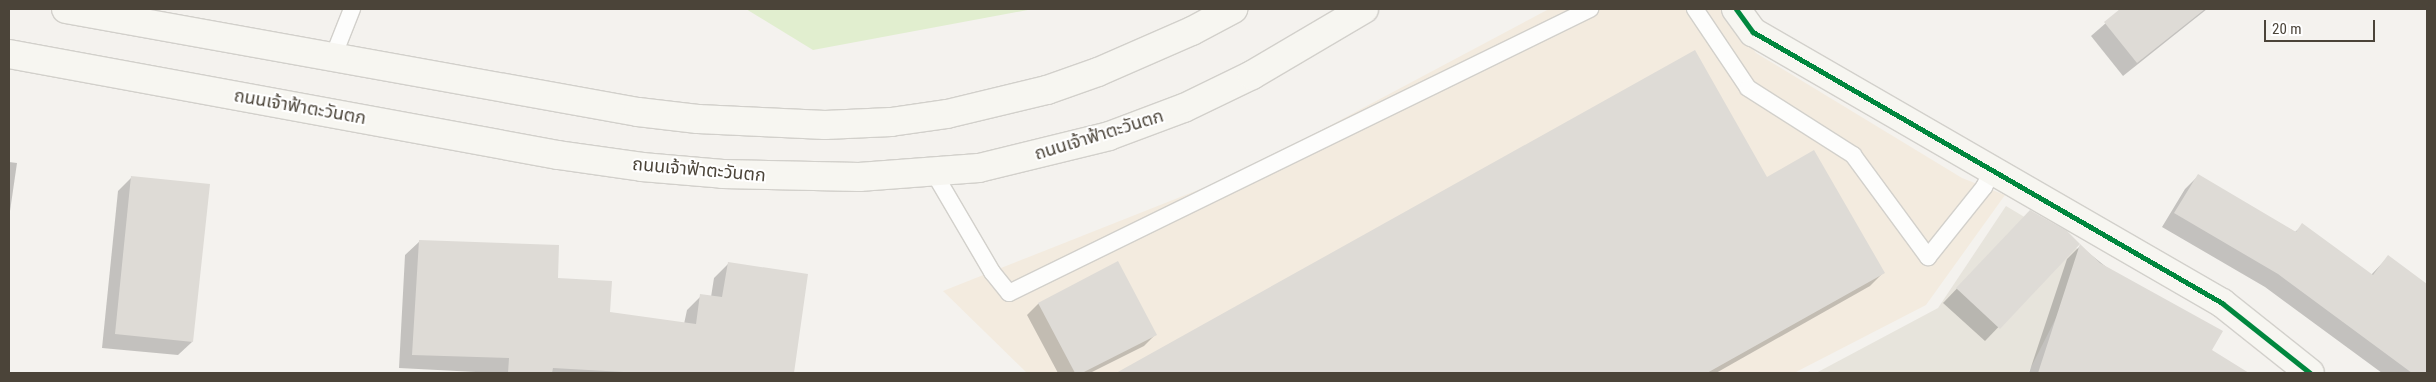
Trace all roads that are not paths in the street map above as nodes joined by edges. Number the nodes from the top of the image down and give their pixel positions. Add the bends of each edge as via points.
1 (66, 9) edge
2 (352, 9) edge
3 (1234, 9) edge
4 (1364, 9) edge
5 (1590, 9) edge
6 (1695, 9) edge
7 (1736, 9) edge
8 (9, 54) edge
9 (332, 57) junction
10 (1992, 171) junction
11 (934, 172) junction
12 (2310, 373) edge

1 - 9 main road
2 - 9 lane
3 - 9 main road via 1124,61 1047,90 947,114 891,122 825,125 689,118
4 - 11 main road, ถนนเจ้าฟ้าตะวันตก via 1252,75 1184,108 1109,136 1036,155 979,168
5 - 11 lane via 1009,293 992,272
6 - 10 lane via 1748,88 1853,155 1928,257 1984,187
7 - 10 main road via 1752,32
8 - 11 main road, ถนนเจ้าฟ้าตะวันตก via 558,155 642,167 800,178
10 - 12 main road via 2222,304

